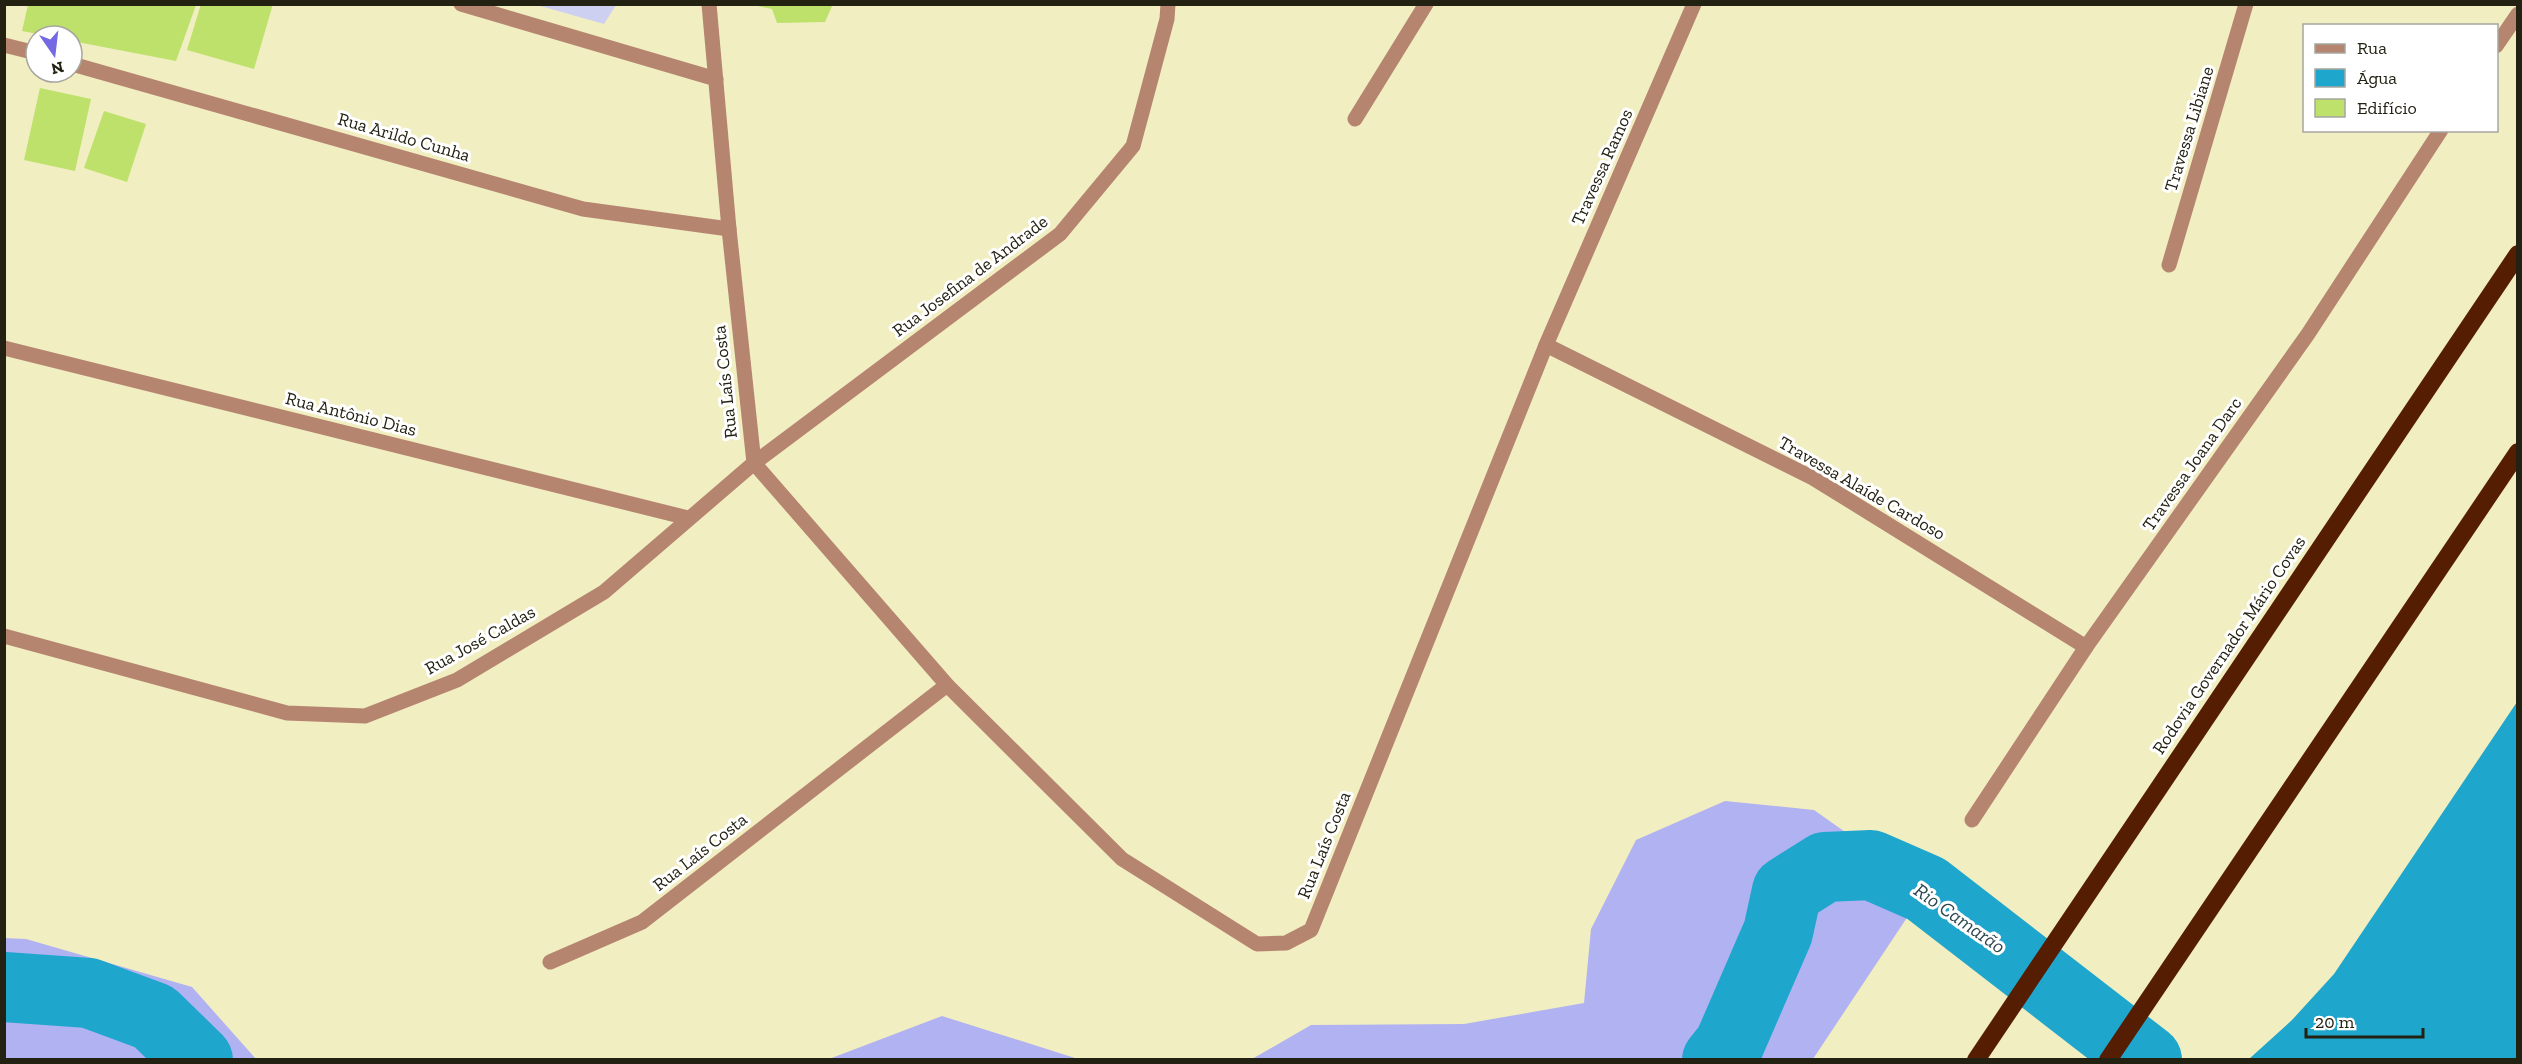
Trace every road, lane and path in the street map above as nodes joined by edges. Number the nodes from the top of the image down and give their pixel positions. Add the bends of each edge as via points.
1 (461, 4) edge
2 (709, 4) edge
3 (1168, 4) edge
4 (1426, 4) edge
5 (1694, 4) edge
6 (2246, 4) edge
7 (2517, 14) edge
8 (2498, 43) edge
9 (4, 45) edge
10 (24, 50) edge
11 (84, 67) edge
12 (716, 79) junction
13 (1355, 119) dead end
14 (2440, 132) edge
15 (729, 229) junction
16 (2517, 254) edge
17 (2169, 265) dead end
18 (1546, 345) junction
19 (4, 348) edge
20 (2517, 452) edge
21 (754, 463) junction
22 (688, 518) junction
23 (4, 636) edge
24 (2086, 647) junction
25 (947, 685) junction
26 (1972, 820) dead end
27 (550, 962) dead end
28 (1976, 1059) edge
29 (2108, 1059) edge

1 - 12 street
2 - 12 street, Rua Laís Costa
3 - 21 street, Rua Josefina de Andrade via 1133,146 1060,234
4 - 13 street
5 - 18 street, Travessa Ramos
6 - 17 street, Travessa Libiane
7 - 8 street
9 - 10 street
11 - 15 street, Rua Arildo Cunha via 583,208
12 - 15 street, Rua Laís Costa
14 - 24 street, Travessa Joana Darc via 2308,334
15 - 21 street, Rua Laís Costa
16 - 28 highway, Rodovia Governador Mário Covas
18 - 24 street, Travessa Alaíde Cardoso via 1814,478
18 - 25 street, Rua Laís Costa via 1311,930 1286,943 1257,944 1122,859
19 - 22 street, Rua Antônio Dias
20 - 29 highway
21 - 22 street, Rua José Caldas
21 - 25 street, Rua Laís Costa
22 - 23 street, Rua José Caldas via 604,592 457,680 365,716 287,713
24 - 26 street, Travessa Joana Darc
25 - 27 street, Rua Laís Costa via 642,922

